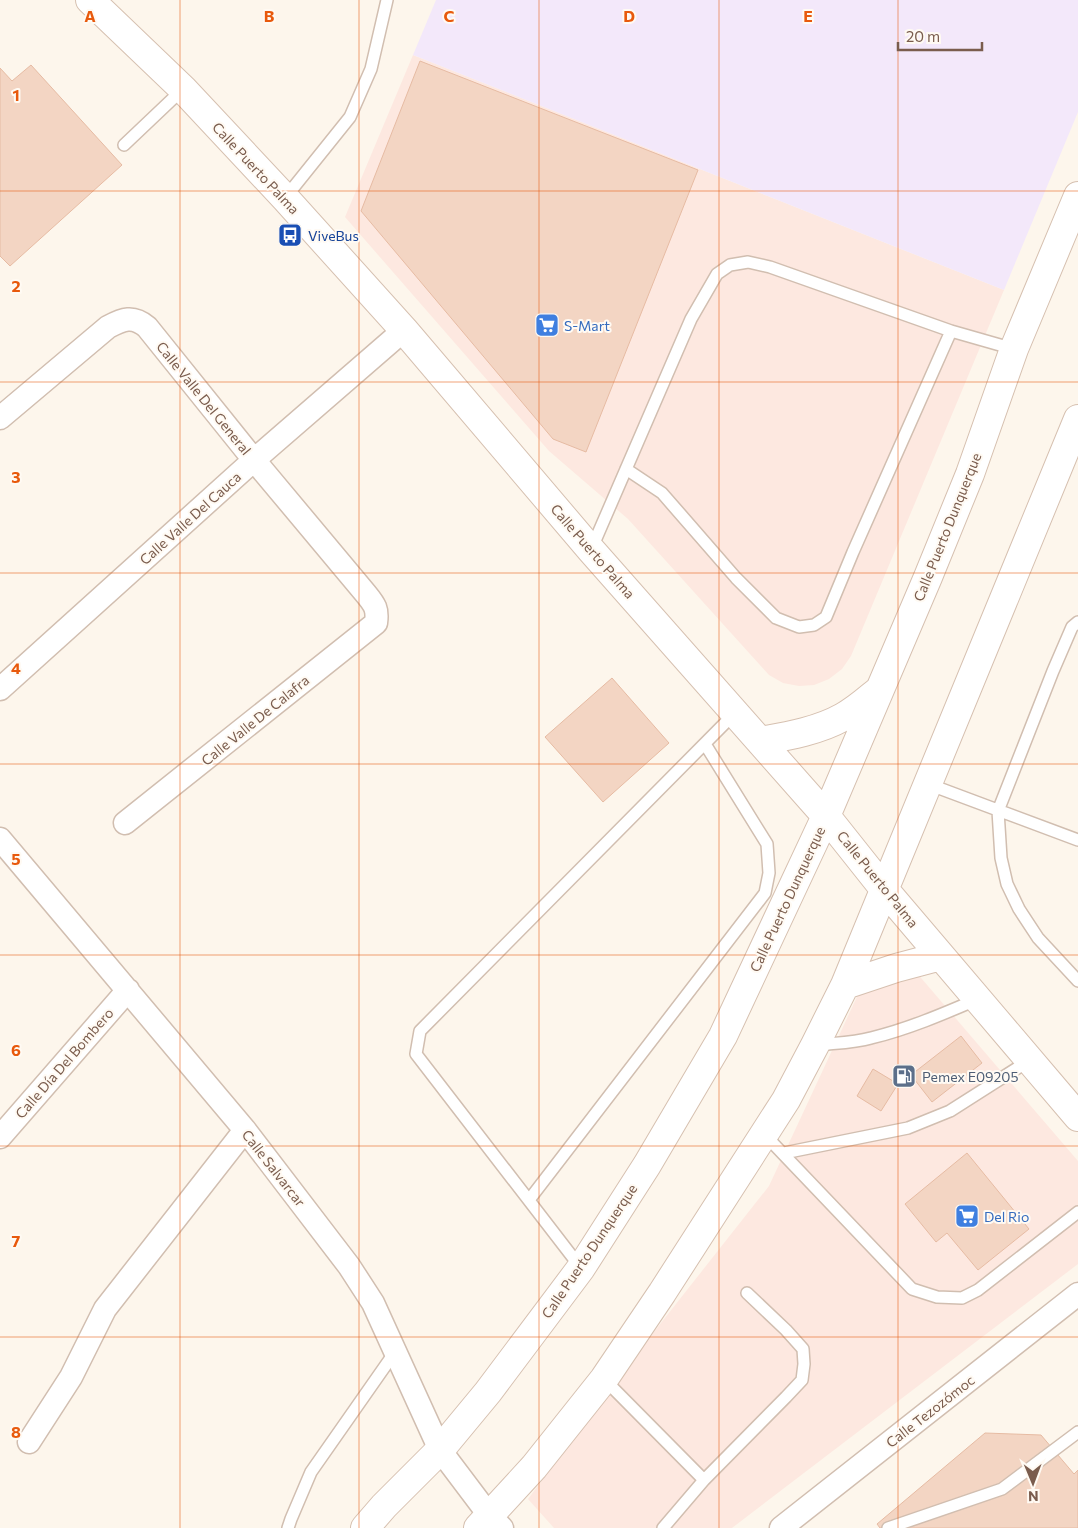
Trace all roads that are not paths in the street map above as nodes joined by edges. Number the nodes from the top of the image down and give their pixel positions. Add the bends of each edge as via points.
1 (90, 0) edge
2 (387, 0) edge
3 (183, 89) junction
4 (124, 144) dead end
5 (1078, 196) edge
6 (284, 198) junction
7 (404, 330) junction
8 (951, 331) junction
9 (1014, 348) junction
10 (0, 418) edge
11 (1076, 432) edge
12 (254, 460) junction
13 (626, 469) junction
14 (591, 550) junction
15 (378, 612) joint
16 (1078, 622) edge
17 (0, 689) edge
18 (880, 690) junction
19 (735, 713) junction
20 (760, 741) junction
21 (705, 744) junction
22 (928, 784) junction
23 (998, 811) junction
24 (826, 816) junction
25 (125, 823) dead end
26 (0, 839) edge
27 (1078, 840) edge
28 (884, 889) junction
29 (941, 956) junction
30 (1078, 981) edge
31 (845, 985) junction
32 (128, 990) junction
33 (978, 999) junction
34 (815, 1045) junction
35 (1030, 1060) junction
36 (1075, 1107) edge
37 (245, 1130) junction
38 (764, 1134) junction
39 (0, 1137) edge
40 (784, 1153) junction
41 (529, 1200) junction
42 (1078, 1212) edge
43 (581, 1268) junction
44 (747, 1293) dead end
45 (1078, 1294) edge
46 (395, 1352) junction
47 (604, 1379) junction
48 (1078, 1432) edge
49 (29, 1442) dead end
50 (440, 1450) junction
51 (704, 1480) junction
52 (490, 1524) edge
53 (288, 1528) edge
54 (365, 1528) edge
55 (663, 1528) edge
56 (781, 1528) edge
57 (888, 1528) edge

1 - 3 main road, Calle Puerto Palma
2 - 6 lane via 371,69 350,117
3 - 4 lane
3 - 6 main road, Calle Puerto Palma
5 - 9 main road, Calle Puerto Dunquerque
6 - 7 main road, Calle Puerto Palma
7 - 12 street, Calle Valle Del Cauca
7 - 14 main road, Calle Puerto Palma
8 - 9 lane
8 - 13 lane via 770,267 748,262 730,265 716,274 691,320
8 - 13 lane via 826,617 814,625 799,627 776,618 736,578 662,493
9 - 18 main road, Calle Puerto Dunquerque via 970,474
10 - 12 street, Calle Valle Del General via 108,327 131,319 147,327
11 - 22 main road
12 - 15 street, Calle Valle Del General
12 - 17 street, Calle Valle Del Cauca
13 - 14 lane
14 - 19 main road, Calle Puerto Palma
15 - 25 street, Calle Valle De Calafra via 376,623
16 - 23 lane via 1072,627 1052,671
18 - 20 main road via 844,717 821,727
18 - 24 main road, Calle Puerto Dunquerque
19 - 20 main road, Calle Puerto Palma
19 - 21 lane
20 - 24 main road, Calle Puerto Palma
21 - 41 lane via 767,844 769,873 765,893
21 - 41 lane via 420,1031 416,1054
22 - 23 lane
22 - 28 main road
23 - 27 lane
23 - 30 lane via 1001,858 1007,884 1038,938
24 - 28 main road, Calle Puerto Palma
24 - 43 main road, Calle Puerto Dunquerque via 723,1036 648,1165
26 - 32 street, Calle Salvarcar
28 - 29 main road, Calle Puerto Palma
28 - 31 main road
29 - 31 main road
29 - 33 main road, Calle Puerto Palma
31 - 34 main road
32 - 37 street, Calle Salvarcar
32 - 39 street, Calle Día Del Bombero
33 - 34 lane via 932,1019 870,1039
33 - 35 main road, Calle Puerto Palma
34 - 38 main road
35 - 36 main road, Calle Puerto Palma
35 - 40 lane via 950,1111 908,1128
37 - 46 street, Calle Salvarcar via 350,1266 373,1303
37 - 49 street via 105,1310 71,1377
38 - 40 lane
38 - 47 main road
40 - 42 lane via 912,1289 937,1297 962,1298 978,1290
41 - 43 lane
43 - 50 main road, Calle Puerto Dunquerque
44 - 51 lane via 803,1349 802,1380
45 - 56 street, Calle Tezozómoc
46 - 50 street, Calle Salvarcar
46 - 53 lane via 311,1472
47 - 51 lane
47 - 52 main road
48 - 57 lane via 1002,1489
50 - 52 street, Calle Salvarcar
50 - 54 main road, Calle Puerto Dunquerque
51 - 55 lane

